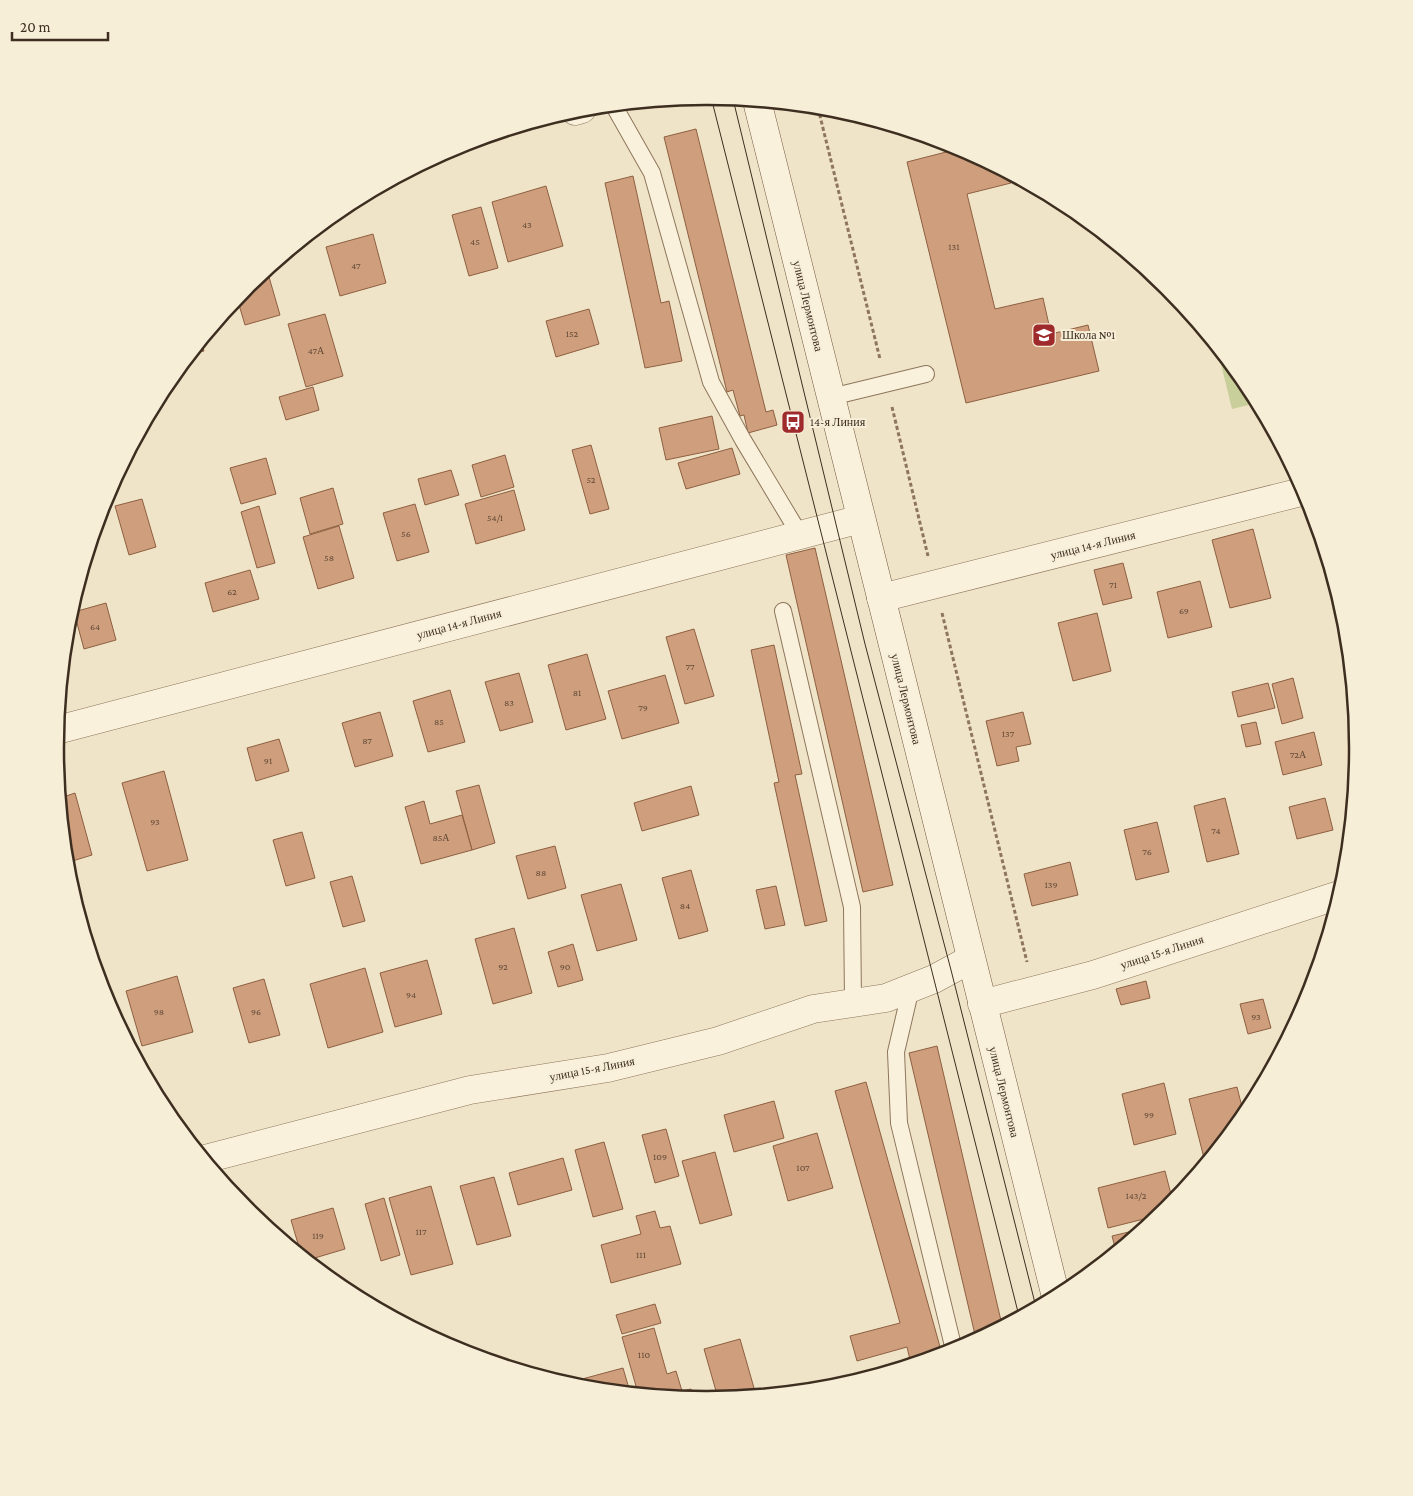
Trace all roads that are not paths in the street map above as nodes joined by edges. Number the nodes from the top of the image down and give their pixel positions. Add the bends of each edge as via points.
1 (758, 108) edge
2 (617, 112) edge
3 (926, 374) dead end
4 (831, 397) junction
5 (1296, 494) edge
6 (861, 519) junction
7 (800, 535) junction
8 (881, 598) junction
9 (783, 611) dead end
10 (64, 728) edge
11 (1331, 898) edge
12 (971, 959) junction
13 (911, 988) junction
14 (853, 1002) junction
15 (982, 1004) junction
16 (211, 1157) edge
17 (1054, 1288) edge
18 (952, 1342) edge

1 - 4 street, улица Лермонтова
2 - 7 lane via 652,173 711,382
3 - 4 lane
4 - 6 street, улица Лермонтова
5 - 8 street, улица 14-я Линия
6 - 7 street, улица 14-я Линия
6 - 8 street, улица Лермонтова
7 - 10 street, улица 14-я Линия
8 - 12 street, улица Лермонтова
9 - 14 lane via 852,907
11 - 15 street, улица 15-я Линия via 1093,975
12 - 13 street, улица 15-я Линия via 934,980
12 - 15 street, улица Лермонтова
13 - 14 street, улица 15-я Линия via 886,998
13 - 18 lane via 896,1052 899,1123
14 - 16 street, улица 15-я Линия via 813,1009 700,1046 608,1068 470,1090
15 - 17 street, улица Лермонтова

